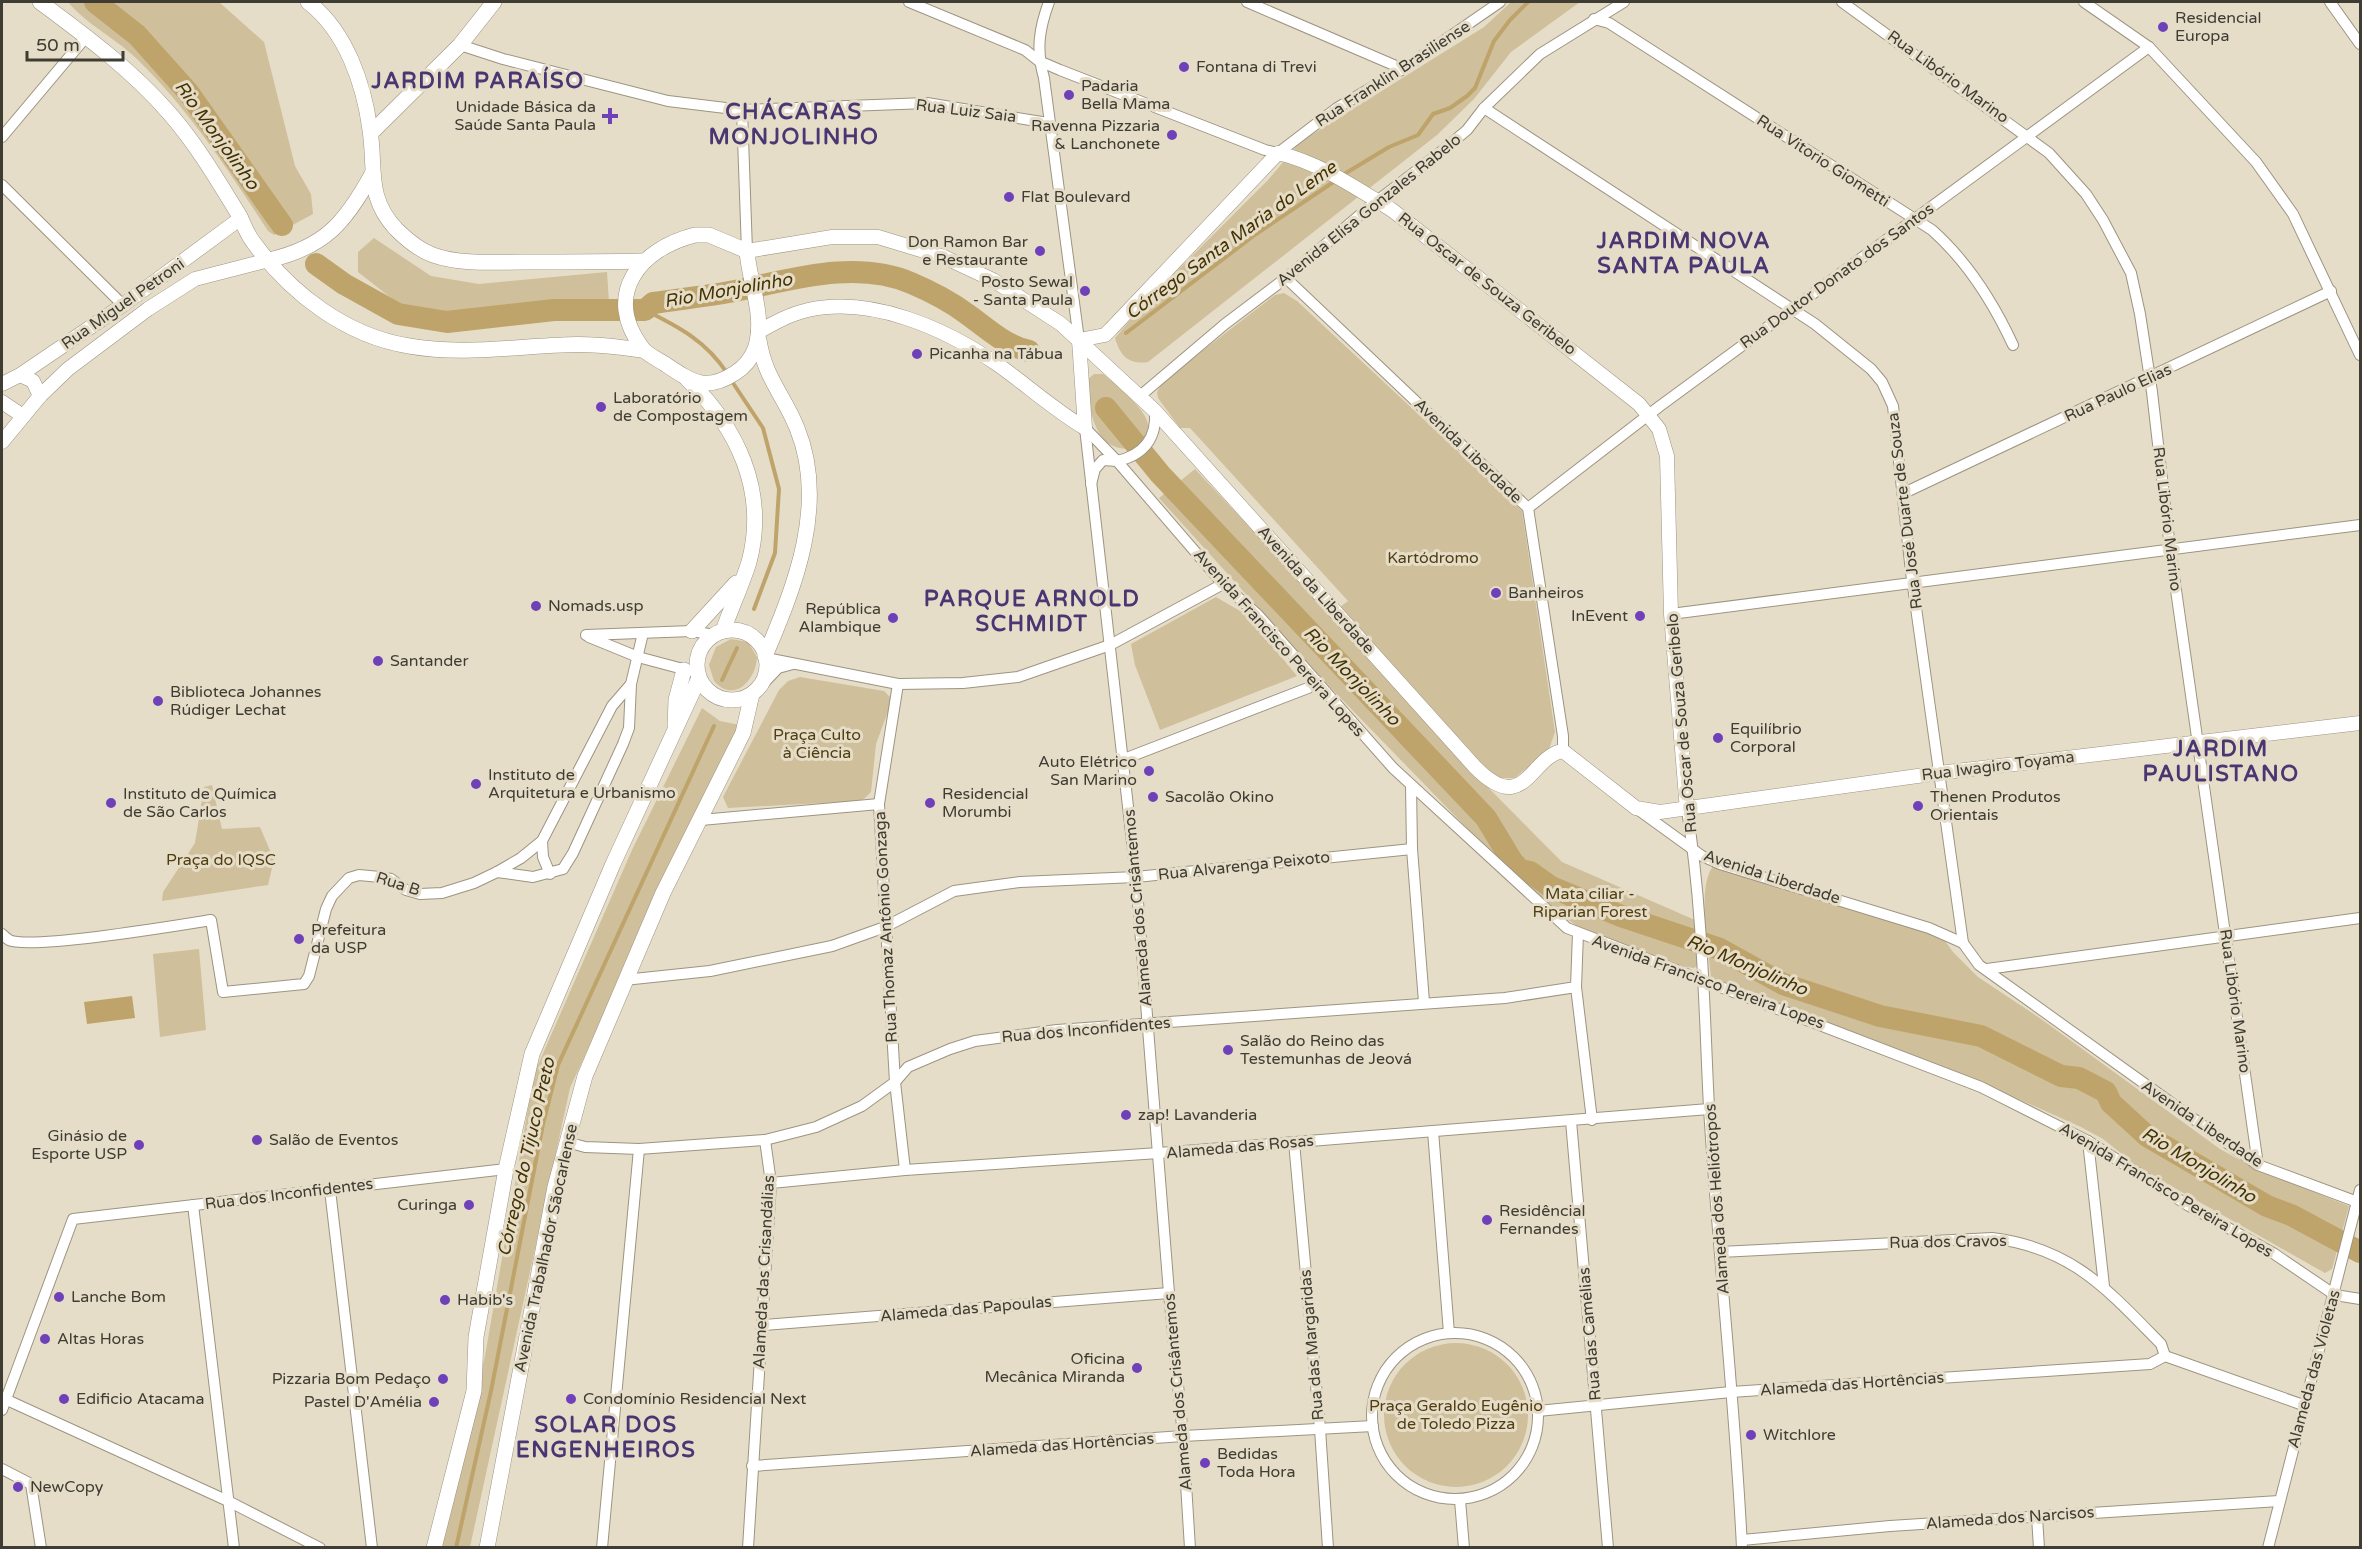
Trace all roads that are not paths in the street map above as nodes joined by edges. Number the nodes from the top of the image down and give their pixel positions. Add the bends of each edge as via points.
1 (40, 2) edge
2 (53, 2) edge
3 (308, 2) edge
4 (494, 2) edge
5 (909, 2) edge
6 (1049, 2) edge
7 (1247, 2) edge
8 (1500, 2) edge
9 (1624, 2) edge
10 (1842, 2) edge
11 (2084, 2) edge
12 (2330, 2) edge
13 (319, 7) edge
14 (59, 16) junction
15 (1594, 19) junction
16 (86, 37) junction
17 (2361, 44) edge
18 (460, 45) junction
19 (2149, 47) junction
20 (1039, 61) junction
21 (1403, 69) junction
22 (1484, 108) junction
23 (742, 110) junction
24 (1048, 123) junction
25 (371, 133) junction
26 (2028, 135) junction
27 (2, 137) edge
28 (1278, 153) junction
29 (372, 174) junction
30 (2, 184) edge
31 (1378, 201) junction
32 (241, 218) junction
33 (1915, 219) junction
34 (747, 250) junction
35 (269, 260) junction
36 (643, 261) junction
37 (1287, 278) junction
38 (2331, 291) junction
39 (123, 305) junction
40 (1792, 309) junction
41 (758, 332) junction
42 (1079, 340) junction
43 (2013, 345) dead end
44 (644, 350) junction
45 (2361, 355) edge
46 (20, 375) junction
47 (685, 377) junction
48 (2150, 378) junction
49 (2, 384) edge
50 (40, 396) junction
51 (1140, 396) junction
52 (2, 402) edge
53 (1650, 414) junction
54 (23, 416) junction
55 (1156, 417) junction
56 (1085, 428) junction
57 (2, 442) edge
58 (1118, 461) junction
59 (1091, 484) junction
60 (1904, 493) junction
61 (1528, 508) junction
62 (2361, 525) edge
63 (2170, 548) junction
64 (744, 574) junction
65 (1913, 581) junction
66 (1223, 584) junction
67 (1671, 614) junction
68 (692, 631) junction
69 (643, 633) junction
70 (719, 633) junction
71 (1110, 645) junction
72 (638, 657) junction
73 (766, 657) junction
74 (797, 664) junction
75 (694, 674) junction
76 (1317, 681) junction
77 (631, 684) junction
78 (898, 684) junction
79 (756, 691) junction
80 (2361, 723) edge
81 (2199, 742) junction
82 (1563, 751) junction
83 (1124, 759) junction
84 (1939, 773) junction
85 (1411, 785) junction
86 (879, 804) junction
87 (1636, 808) junction
88 (1687, 810) junction
89 (701, 820) junction
90 (542, 841) junction
91 (1412, 849) junction
92 (1694, 850) junction
93 (497, 872) junction
94 (550, 874) junction
95 (1136, 877) junction
96 (2361, 918) edge
97 (885, 927) junction
98 (1578, 933) junction
99 (2, 934) edge
100 (2226, 935) junction
101 (1963, 944) junction
102 (1987, 969) junction
103 (624, 980) junction
104 (1704, 980) junction
105 (1576, 987) junction
106 (1424, 1002) junction
107 (1149, 1024) junction
108 (895, 1082) junction
109 (1710, 1109) junction
110 (1592, 1119) junction
111 (1571, 1121) junction
112 (1433, 1131) junction
113 (765, 1140) junction
114 (2088, 1141) junction
115 (567, 1142) junction
116 (1294, 1142) junction
117 (639, 1149) junction
118 (1159, 1153) junction
119 (2258, 1165) junction
120 (506, 1170) junction
121 (905, 1170) junction
122 (771, 1183) junction
123 (330, 1190) junction
124 (2359, 1198) edge
125 (193, 1205) junction
126 (1720, 1252) junction
127 (2104, 1286) junction
128 (1169, 1293) junction
129 (2335, 1295) junction
130 (2361, 1299) edge
131 (764, 1325) junction
132 (1449, 1333) junction
133 (2165, 1356) junction
134 (1731, 1392) junction
135 (1596, 1404) junction
136 (4, 1405) edge
137 (2303, 1405) junction
138 (1538, 1411) junction
139 (1373, 1426) junction
140 (1320, 1429) junction
141 (1183, 1436) junction
142 (752, 1466) junction
143 (2, 1470) edge
144 (1460, 1500) junction
145 (228, 1501) junction
146 (2279, 1501) junction
147 (2037, 1517) junction
148 (1742, 1544) edge
149 (41, 1548) edge
150 (234, 1548) edge
151 (320, 1548) edge
152 (372, 1548) edge
153 (434, 1548) edge
154 (487, 1548) edge
155 (602, 1548) edge
156 (747, 1548) edge
157 (1190, 1548) edge
158 (1328, 1548) edge
159 (1464, 1548) edge
160 (1608, 1548) edge
161 (2039, 1548) edge
162 (2268, 1548) edge

1 - 14 main road
2 - 14 main road
3 - 13 main road
4 - 18 main road
5 - 20 street, Rua Oscar de Souza Geribelo via 1025,50
6 - 20 street via 1037,40
7 - 21 street
8 - 21 street, Rua Franklin Brasiliense
9 - 15 street, Avenida Elisa Gonzales Rabelo
10 - 26 street, Rua Libório Marino
11 - 19 street
12 - 17 street
13 - 25 main road via 348,53
14 - 16 main road
15 - 22 street, Avenida Elisa Gonzales Rabelo via 1540,54
15 - 33 street, Rua Vitorio Giometti via 1610,23
16 - 27 street
16 - 32 main road via 137,79 171,115
18 - 23 street, Rua Luiz Saia via 668,101
18 - 25 main road
19 - 26 street, Rua Doutor Donato dos Santos
19 - 38 street via 2234,136 2281,194
20 - 24 street
20 - 28 street, Rua Oscar de Souza Geribelo
21 - 28 street, Rua Franklin Brasiliense via 1337,108
22 - 31 street, Avenida Elisa Gonzales Rabelo via 1467,130
22 - 40 street, Rua José Duarte de Souza
23 - 24 street, Rua Luiz Saia via 927,103
23 - 34 street
24 - 42 street
25 - 29 main road
26 - 33 street, Rua Doutor Donato dos Santos
26 - 48 street, Rua Libório Marino via 2085,194 2116,242 2135,288
28 - 31 street, Rua Oscar de Souza Geribelo via 1299,158
28 - 42 street, Rua Franklin Brasiliense via 1105,335
29 - 35 main road via 351,211 325,238 295,254
29 - 36 main road via 382,214 415,245 433,255 481,262
30 - 39 street
31 - 37 street, Avenida Elisa Gonzales Rabelo
31 - 53 street, Rua Oscar de Souza Geribelo
32 - 35 main road via 253,243
32 - 39 street, Rua Miguel Petroni
33 - 40 street, Rua Doutor Donato dos Santos
33 - 43 street, Rua Vitorio Giometti via 1947,244 1970,272 1993,303
34 - 36 main road via 709,235 695,235 666,244
34 - 41 main road
34 - 42 street via 832,237 878,237 944,257 993,280
35 - 44 main road via 302,297 372,336 407,346 484,352 565,345
35 - 50 street via 214,273 179,288 68,369
36 - 44 main road via 632,277 626,306
37 - 51 street, Avenida Elisa Gonzales Rabelo
37 - 61 street, Avenida Liberdade
38 - 45 street
38 - 48 street, Rua Paulo Elias
39 - 46 street, Rua Miguel Petroni
40 - 53 street, Rua Doutor Donato dos Santos
40 - 60 street, Rua José Duarte de Souza via 1853,352 1882,382 1893,406
41 - 47 main road via 755,349 741,369 719,384
41 - 56 street via 808,310 881,310 975,351
41 - 73 main road via 762,359 797,427 808,471 806,534 797,579
42 - 51 street, Avenida da Liberdade
42 - 56 street
44 - 47 main road
46 - 49 street, Rua Miguel Petroni
46 - 50 street via 33,381
47 - 64 main road via 710,401 732,431 746,466 754,527
48 - 60 street, Rua Paulo Elias
48 - 63 street, Rua Libório Marino
50 - 54 street
51 - 55 street, Avenida da Liberdade
52 - 54 street
53 - 61 street, Rua Doutor Donato dos Santos
53 - 67 street, Rua Oscar de Souza Geribelo via 1667,456
54 - 57 street
55 - 58 street via 1152,439 1139,453
55 - 82 street, Avenida da Liberdade via 1486,778 1512,786 1527,780 1549,758
56 - 58 street, Avenida Francisco Pereira Lopes
56 - 59 street, Alameda dos Crisântemos
58 - 59 street via 1102,459
58 - 66 street, Avenida Francisco Pereira Lopes
59 - 71 street, Alameda dos Crisântemos
60 - 65 street, Rua José Duarte de Souza
61 - 82 street, Avenida Liberdade
62 - 63 street
63 - 65 street
63 - 81 street, Rua Libório Marino
64 - 68 main road
64 - 70 main road
65 - 67 street
65 - 84 street, Rua José Duarte de Souza
66 - 71 street
66 - 76 street, Avenida Francisco Pereira Lopes via 1258,615
67 - 88 street, Rua Oscar de Souza Geribelo
68 - 69 street
68 - 70 street
69 - 72 street, Rua B
69 - 72 street via 586,635
70 - 73 main road via 734,630 753,638
70 - 75 main road via 701,649
71 - 78 street via 1018,677
71 - 83 street, Alameda dos Crisântemos
72 - 75 street
72 - 77 street, Rua B
73 - 74 street
73 - 79 main road via 765,677
74 - 78 street
74 - 79 street via 778,668
75 - 79 main road via 722,699 732,700
75 - 120 main road via 675,733 613,864 532,1054
76 - 83 street via 1308,688
76 - 85 street, Avenida Francisco Pereira Lopes via 1358,731
77 - 90 street, Rua B via 612,706
77 - 94 street via 629,728 624,744 573,853 562,869
78 - 86 street, Rua Thomaz Antônio Gonzaga
79 - 89 main road, Avenida Trabalhador Sãocarlense via 743,733
80 - 81 street, Rua Iwagiro Toyama
81 - 84 street, Rua Iwagiro Toyama
81 - 100 street, Rua Libório Marino
82 - 87 street, Avenida Liberdade
83 - 95 street, Alameda dos Crisântemos
84 - 88 street, Rua Iwagiro Toyama
84 - 101 street, Rua José Duarte de Souza
85 - 91 street
85 - 98 street, Avenida Francisco Pereira Lopes via 1552,917
86 - 89 street
86 - 97 street, Rua Thomaz Antônio Gonzaga
87 - 88 street, Rua Iwagiro Toyama via 1660,812
87 - 92 street, Avenida Liberdade
88 - 92 street, Rua Oscar de Souza Geribelo
89 - 103 main road, Avenida Trabalhador Sãocarlense via 663,892
90 - 93 street, Rua B
90 - 94 street
91 - 95 street, Rua Alvarenga Peixoto
91 - 106 street
92 - 101 street, Avenida Liberdade via 1720,864 1902,918
92 - 104 street, Alameda dos Heliótropos
93 - 94 street via 517,876
93 - 99 street, Rua B via 442,893 420,894 391,879 359,875 349,878 332,896 309,976 298,986 223,992 212,920 48,941 9,940
95 - 97 street, Rua Alvarenga Peixoto via 1020,882 954,891
95 - 107 street, Alameda dos Crisântemos
96 - 100 street
97 - 103 street, Rua Alvarenga Peixoto via 832,946 779,958 710,971
97 - 108 street, Rua Thomaz Antônio Gonzaga
98 - 104 street, Avenida Francisco Pereira Lopes
98 - 105 street
100 - 102 street
100 - 119 street, Rua Libório Marino
101 - 102 street, Avenida Liberdade via 1979,965
102 - 119 street, Avenida Liberdade
103 - 115 main road, Avenida Trabalhador Sãocarlense via 585,1076
104 - 109 street, Alameda dos Heliótropos
104 - 114 street, Avenida Francisco Pereira Lopes via 1981,1087
105 - 106 street, Rua dos Inconfidentes via 1505,998
105 - 110 street
106 - 107 street, Rua dos Inconfidentes
107 - 108 street, Rua dos Inconfidentes via 975,1041 908,1067
107 - 118 street, Alameda dos Crisântemos
108 - 113 street, Rua dos Inconfidentes via 862,1106 816,1127
108 - 121 street, Rua Thomaz Antônio Gonzaga
109 - 110 street, Alameda das Rosas
109 - 126 street, Alameda dos Heliótropos
110 - 111 street, Alameda das Rosas
111 - 112 street, Alameda das Rosas
111 - 135 street, Rua das Camélias
112 - 116 street, Alameda das Rosas
112 - 132 street
113 - 117 street, Rua dos Inconfidentes
113 - 122 street, Alameda das Crisandálias
114 - 127 street
114 - 129 street, Avenida Francisco Pereira Lopes
115 - 117 street, Rua dos Inconfidentes via 585,1147
115 - 154 main road, Avenida Trabalhador Sãocarlense
116 - 118 street, Alameda das Rosas
116 - 140 street, Rua das Margaridas
117 - 155 street
118 - 121 street, Alameda das Rosas
118 - 128 street, Alameda dos Crisântemos
119 - 124 street, Avenida Liberdade
120 - 123 street, Rua dos Inconfidentes
120 - 153 main road via 476,1337 474,1391
121 - 122 street, Alameda das Rosas
122 - 131 street, Alameda das Crisandálias
123 - 125 street, Rua dos Inconfidentes
123 - 152 street
124 - 129 street, Alameda das Violetas
125 - 136 street, Rua dos Inconfidentes via 73,1219
125 - 145 street
126 - 127 street, Rua dos Cravos via 1992,1238 2018,1241 2063,1258
126 - 134 street, Alameda dos Heliótropos
127 - 133 street, Rua dos Cravos via 2161,1344
128 - 131 street, Alameda das Papoulas
128 - 141 street, Alameda dos Crisântemos
129 - 130 street, Avenida Francisco Pereira Lopes
129 - 137 street, Alameda das Violetas
131 - 142 street, Alameda das Crisandálias
132 - 138 street via 1475,1335 1499,1346 1519,1363 1533,1386
132 - 139 street via 1423,1339 1401,1354 1383,1374 1374,1399
133 - 134 street, Alameda das Hortências via 2150,1364
133 - 137 street
134 - 135 street, Alameda das Hortências
134 - 148 street, Alameda dos Heliótropos
135 - 138 street, Alameda das Hortências
135 - 160 street, Rua das Camélias
136 - 145 street
137 - 146 street, Alameda das Violetas
138 - 144 street via 1536,1437 1526,1461 1508,1481 1486,1494
139 - 140 street, Alameda das Hortências
139 - 144 street via 1379,1450 1393,1472 1412,1488 1435,1498
140 - 141 street, Alameda das Hortências
140 - 158 street, Rua das Margaridas
141 - 142 street, Alameda das Hortências
141 - 157 street, Alameda dos Crisântemos
142 - 156 street, Alameda das Crisandálias
143 - 149 street via 31,1484
144 - 159 street
145 - 150 street
145 - 151 street
146 - 147 street, Alameda dos Narcisos
146 - 162 street, Alameda das Violetas
147 - 148 street, Alameda dos Narcisos
147 - 161 street

